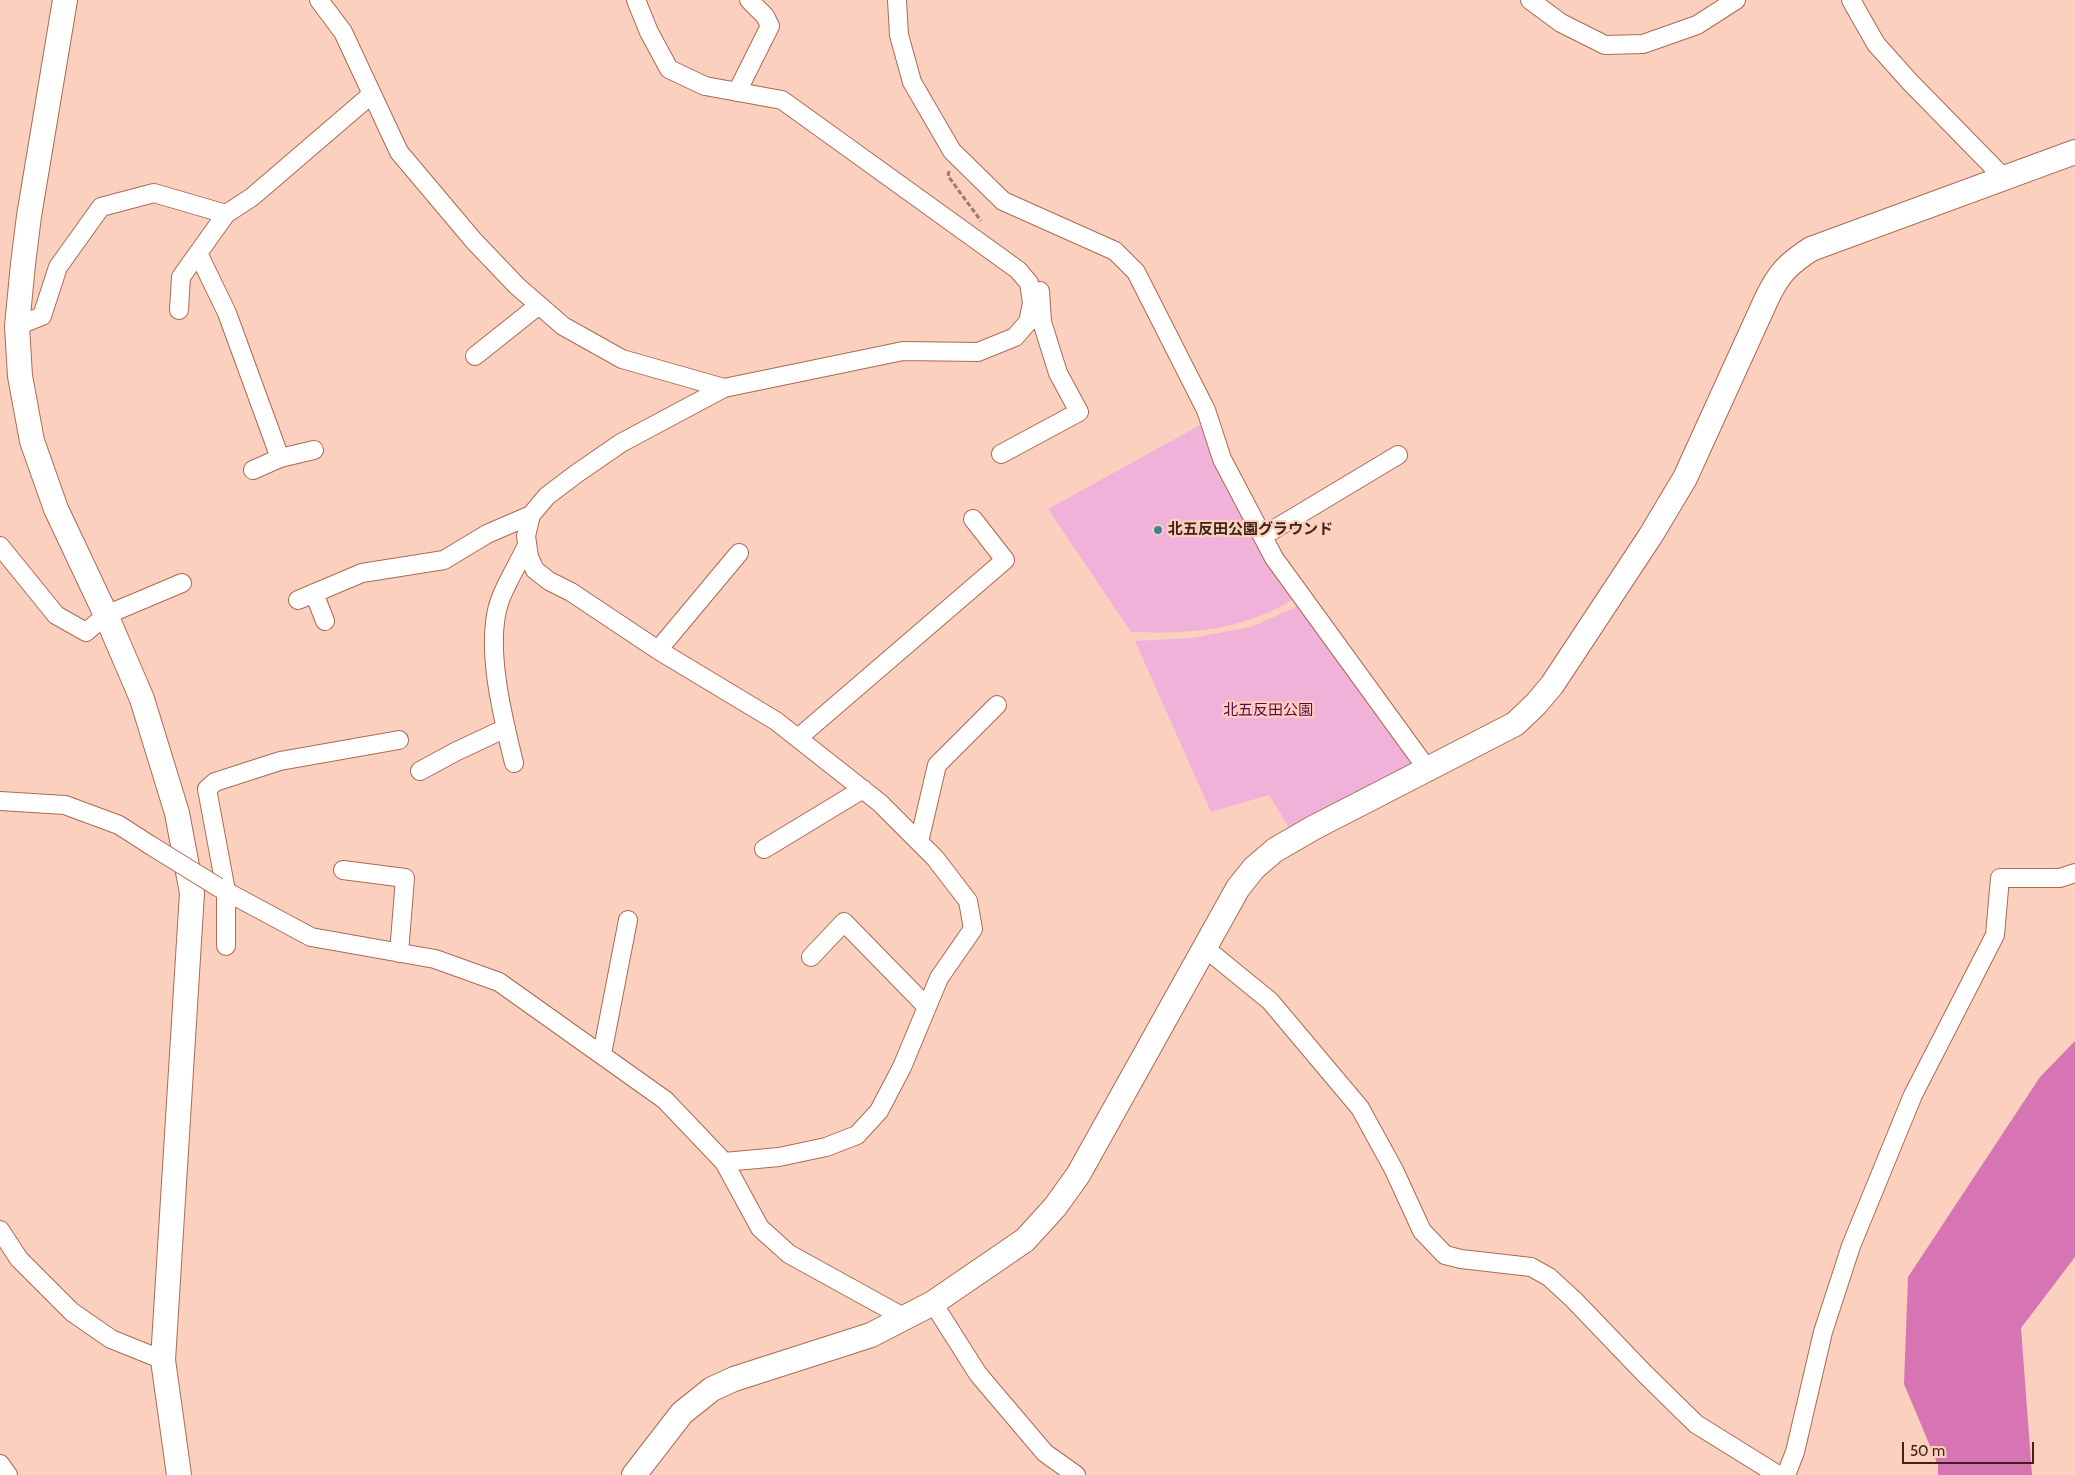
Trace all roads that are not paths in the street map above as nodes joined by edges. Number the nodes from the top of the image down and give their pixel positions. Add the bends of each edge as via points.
1 (65, 0) edge
2 (319, 0) edge
3 (636, 0) edge
4 (750, 0) edge
5 (897, 0) edge
6 (1530, 0) edge
7 (1736, 0) edge
8 (1851, 0) edge
9 (737, 92) junction
10 (372, 94) junction
11 (2075, 152) edge
12 (2005, 179) junction
13 (226, 214) junction
14 (198, 253) junction
15 (1022, 275) junction
16 (539, 305) junction
17 (179, 310) dead end
18 (17, 326) junction
19 (475, 356) dead end
20 (724, 388) junction
21 (314, 450) dead end
22 (1001, 454) dead end
23 (1398, 455) dead end
24 (280, 458) junction
25 (253, 470) dead end
26 (531, 515) junction
27 (972, 519) dead end
28 (1263, 536) junction
29 (527, 545) junction
30 (0, 546) edge
31 (739, 553) dead end
32 (182, 583) dead end
33 (106, 615) junction
34 (325, 621) dead end
35 (658, 650) junction
36 (997, 705) dead end
37 (506, 728) junction
38 (798, 738) junction
39 (399, 740) dead end
40 (514, 763) dead end
41 (1428, 770) junction
42 (420, 771) dead end
43 (863, 789) junction
44 (0, 801) edge
45 (919, 842) junction
46 (764, 848) dead end
47 (343, 870) dead end
48 (2075, 873) edge
49 (222, 889) junction
50 (628, 920) dead end
51 (226, 946) dead end
52 (1205, 948) junction
53 (399, 953) junction
54 (811, 957) dead end
55 (927, 1007) junction
56 (602, 1054) junction
57 (724, 1162) junction
58 (0, 1230) edge
59 (933, 1304) junction
60 (905, 1318) junction
61 (163, 1360) junction
62 (0, 1464) edge
63 (8, 1475) edge
64 (179, 1475) edge
65 (634, 1475) edge
66 (1076, 1475) edge
67 (1778, 1475) edge
68 (1786, 1475) edge

1 - 18 street via 29,216
2 - 10 street via 343,32
3 - 9 street via 648,32 669,69 705,86
4 - 9 street via 770,26
5 - 28 street via 899,35 912,82 952,151 1003,201 1116,251 1136,272 1206,410 1222,459
6 - 7 street via 1561,23 1605,45 1643,44 1697,25
8 - 12 street via 1876,44
9 - 15 street via 782,100
10 - 13 street via 252,197
10 - 16 street via 399,152 474,241
11 - 12 street
12 - 41 street via 1811,248 1790,263 1767,298 1686,478 1552,685 1515,724
13 - 14 street
13 - 18 street via 154,193 101,207 58,267 42,316
14 - 17 street via 181,277
14 - 24 street via 227,313
15 - 20 street via 1029,283 1032,303 1028,322 1015,337 978,352 903,352
15 - 22 street via 1031,274 1041,293 1042,322 1056,365 1079,412
16 - 19 street
16 - 20 street via 563,326 622,359
18 - 33 street via 20,376 32,441 56,509
20 - 26 street via 621,443 547,496
21 - 24 street
23 - 28 street
24 - 25 street
26 - 29 street
26 - 34 street via 487,534 444,560 362,574 306,596
27 - 38 street via 1005,560
28 - 41 street via 1274,558
29 - 35 street via 529,557 542,575
29 - 37 street via 500,601 493,636
30 - 33 street via 56,615 86,632
31 - 35 street
32 - 33 street
33 - 61 street via 142,699 160,756 177,813 192,893
35 - 38 street via 776,721
36 - 45 street via 937,765
37 - 40 street
37 - 42 street
38 - 43 street
39 - 49 street via 280,761 215,782 207,789
41 - 52 street via 1275,850 1238,888
43 - 45 street
43 - 46 street
44 - 49 street, bridge via 65,805 119,825
45 - 55 street via 968,900 973,929 938,978
47 - 53 street via 405,878
48 - 68 street via 2060,878 2000,878 1995,935 1913,1095 1851,1246 1823,1332 1795,1452
49 - 51 street
49 - 53 street via 311,937
50 - 56 street
52 - 59 street via 1078,1175 1055,1207 1025,1240
52 - 67 street via 1270,1001 1360,1108 1422,1231 1445,1255 1531,1266 1549,1277 1696,1424
53 - 56 street via 436,959 499,982
54 - 55 street via 844,922
55 - 57 street via 879,1111 857,1135 826,1147 779,1157
56 - 57 street via 665,1100
57 - 60 street via 760,1228 789,1254
58 - 61 street via 19,1259 72,1312 111,1339
59 - 60 street
59 - 66 street via 978,1374 1045,1453
60 - 65 street via 871,1335 712,1389 682,1412
61 - 64 street
62 - 63 street

